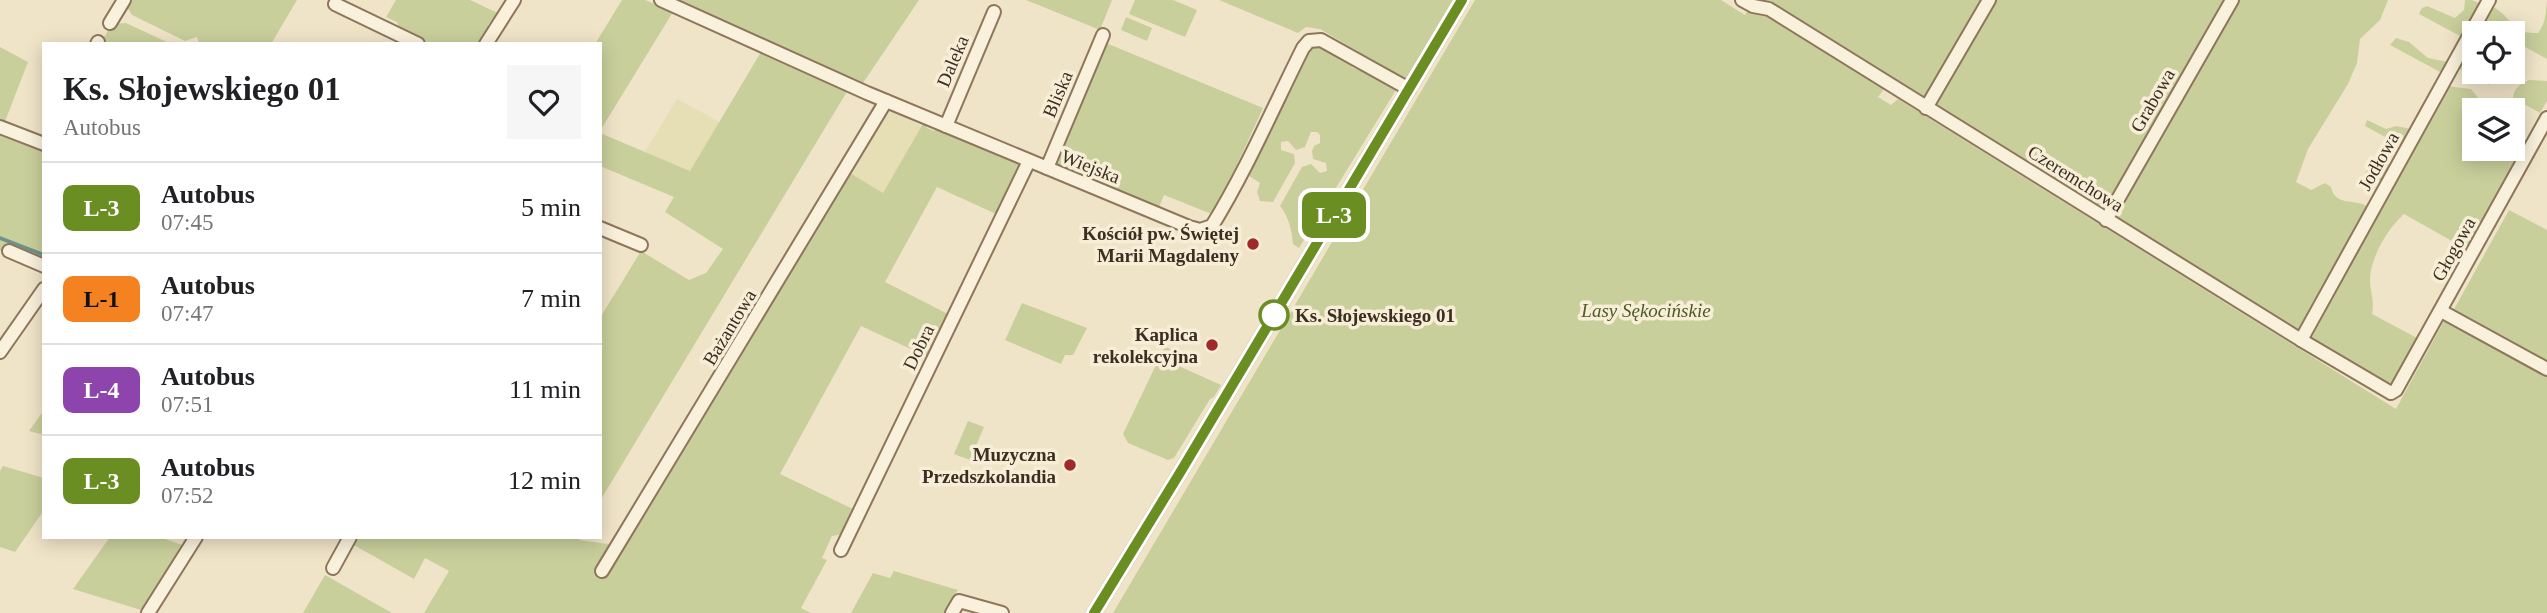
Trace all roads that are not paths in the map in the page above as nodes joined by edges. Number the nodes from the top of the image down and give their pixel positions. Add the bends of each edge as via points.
1 (124, 0) edge
2 (514, 0) edge
3 (661, 0) edge
4 (1462, 0) edge
5 (1742, 0) edge
6 (1989, 0) edge
7 (2231, 0) edge
8 (2488, 0) edge
9 (335, 4) dead end
10 (994, 12) dead end
11 (110, 23) dead end
12 (1103, 35) dead end
13 (414, 42) edge
14 (487, 42) edge
15 (1409, 89) junction
16 (886, 101) junction
17 (1926, 108) junction
18 (2547, 118) edge
19 (946, 125) junction
20 (0, 127) edge
21 (42, 141) edge
22 (1029, 161) junction
23 (1047, 168) junction
24 (2106, 220) junction
25 (602, 229) edge
26 (641, 245) dead end
27 (9, 251) dead end
28 (42, 265) edge
29 (42, 292) edge
30 (2441, 311) junction
31 (2301, 340) junction
32 (0, 352) edge
33 (2547, 369) edge
34 (2389, 392) joint
35 (195, 539) edge
36 (349, 539) edge
37 (841, 550) dead end
38 (333, 568) dead end
39 (602, 571) dead end
40 (148, 613) edge
41 (952, 613) edge
42 (1002, 613) edge
43 (1094, 613) edge

1 - 11 street
2 - 14 street
3 - 16 street, Wiejska
4 - 15 street
5 - 17 street, Czeremchowa via 1769,9
6 - 17 street
7 - 24 street, Grabowa
8 - 31 street, Jodłowa
9 - 13 street
10 - 19 street, Daleka
12 - 23 street, Bliska
15 - 23 street, Wiejska via 1321,40 1309,41 1238,182 1209,229 1189,227
15 - 43 street
16 - 19 street, Wiejska
16 - 39 street, Bażantowa
17 - 24 street, Czeremchowa
18 - 30 street, Głogowa
19 - 22 street, Wiejska
20 - 21 street
22 - 23 street, Wiejska
22 - 37 street, Dobra
24 - 31 street, Czeremchowa
25 - 26 street
27 - 28 street
29 - 32 street
30 - 33 street
30 - 34 street, Głogowa via 2395,391
31 - 34 street, Czeremchowa
35 - 40 street
36 - 38 street
41 - 42 street via 959,601

